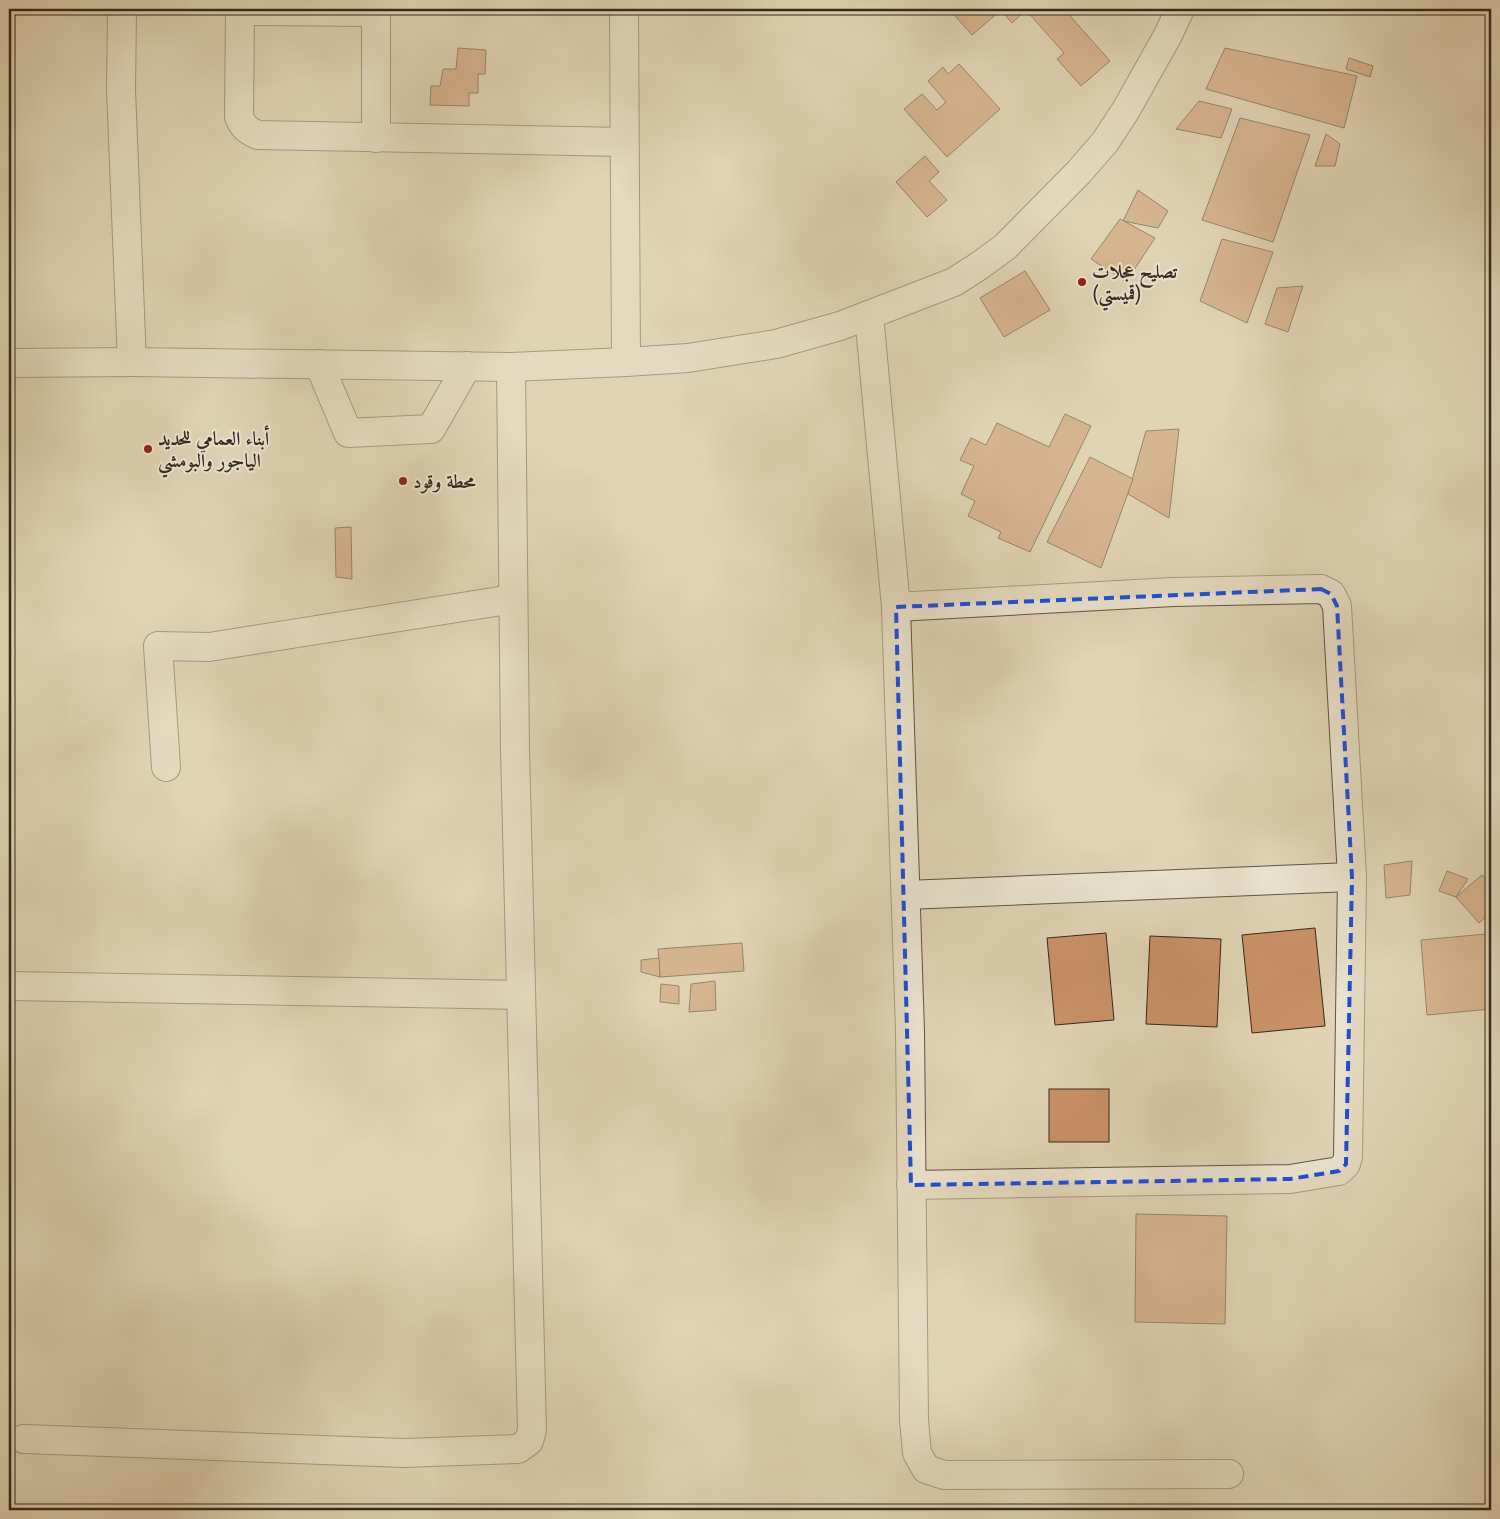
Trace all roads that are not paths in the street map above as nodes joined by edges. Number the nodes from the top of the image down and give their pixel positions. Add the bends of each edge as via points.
1 (122, 9) edge
2 (624, 9) edge
3 (1180, 9) edge
4 (240, 10) edge
5 (376, 10) edge
6 (376, 138) junction
7 (624, 142) junction
8 (869, 315) junction
9 (132, 362) junction
10 (626, 362) junction
11 (9, 363) edge
12 (319, 364) junction
13 (467, 366) junction
14 (511, 367) junction
15 (513, 600) junction
16 (896, 607) junction
17 (166, 767) dead end
18 (1352, 877) junction
19 (906, 895) junction
20 (9, 986) edge
21 (521, 995) junction
22 (911, 1185) junction
23 (24, 1440) dead end
24 (1229, 1474) dead end

1 - 9 street via 121,90
2 - 7 street
3 - 8 street via 1126,110 1105,142 1005,247 954,282
4 - 5 street
4 - 6 street via 239,117 243,125 258,135 268,137
5 - 6 street
6 - 7 street
7 - 10 street
8 - 10 street via 776,344 688,358
8 - 16 street
9 - 11 street
9 - 12 street
10 - 14 street
12 - 13 street
12 - 13 street via 348,434 431,429
13 - 14 street
14 - 15 street
15 - 17 street via 209,647 158,646
15 - 21 street
16 - 18 street via 1173,592 1321,589 1331,594 1337,606
16 - 19 street
18 - 19 street
18 - 22 street via 1348,1157 1339,1171 1290,1179
19 - 22 street
20 - 21 street
21 - 23 street via 532,1430 528,1441 518,1449 404,1453
22 - 24 street via 914,1420 917,1453 926,1469 944,1475

